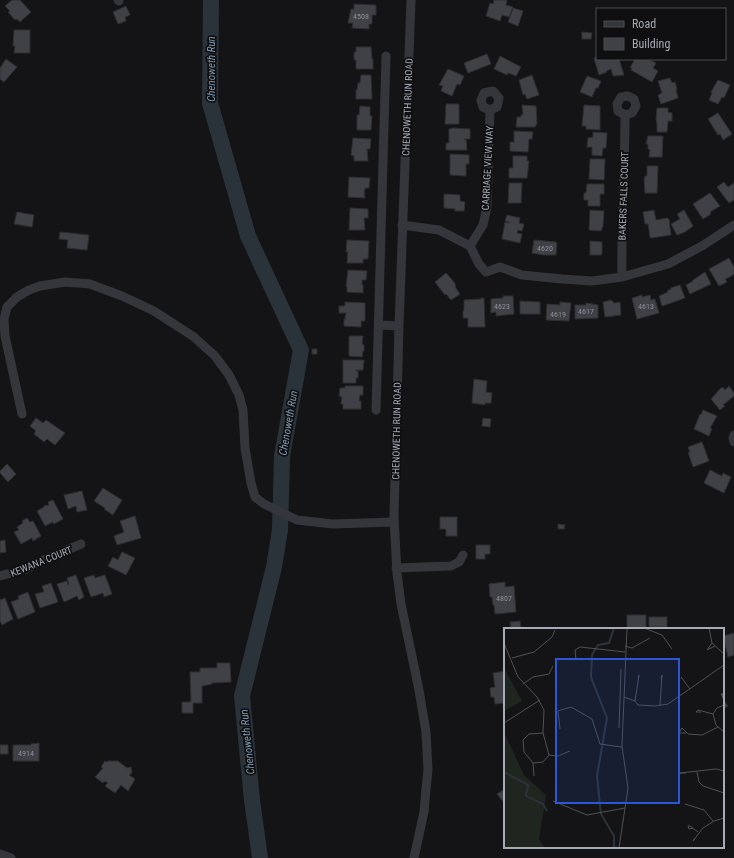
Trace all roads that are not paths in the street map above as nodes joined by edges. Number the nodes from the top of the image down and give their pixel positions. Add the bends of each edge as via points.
1 (411, 0) edge
2 (386, 56) dead end
3 (490, 110) dead end
4 (625, 115) dead end
5 (402, 225) junction
6 (734, 225) edge
7 (470, 246) junction
8 (622, 277) junction
9 (379, 325) junction
10 (399, 326) junction
11 (376, 410) dead end
12 (22, 414) dead end
13 (734, 435) edge
14 (734, 442) edge
15 (394, 522) junction
16 (81, 544) dead end
17 (463, 555) dead end
18 (396, 568) junction
19 (0, 576) edge
20 (0, 854) edge
21 (11, 858) edge
22 (414, 858) edge

1 - 5 street, CHENOWETH RUN ROAD
2 - 9 street
3 - 7 street, CARRIAGE VIEW WAY via 487,207 483,225
4 - 8 street, BAKERS FALLS COURT
5 - 7 street via 439,230
5 - 10 street, CHENOWETH RUN ROAD
6 - 8 street via 668,264
7 - 8 street via 486,272 500,267 522,275 562,279 592,281
9 - 10 street
9 - 11 street
10 - 15 street, CHENOWETH RUN ROAD
12 - 15 street via 5,336 4,319 7,308 17,297 40,286 65,282 90,284 154,311 194,337 215,356 239,395 243,410 245,448 255,497 297,520 333,524
13 - 14 street
15 - 18 street, CHENOWETH RUN ROAD
16 - 19 street, KEWANA COURT via 26,569
17 - 18 street via 459,562 451,566
18 - 22 street, CHENOWETH RUN ROAD via 426,732 428,770 424,812
20 - 21 street

